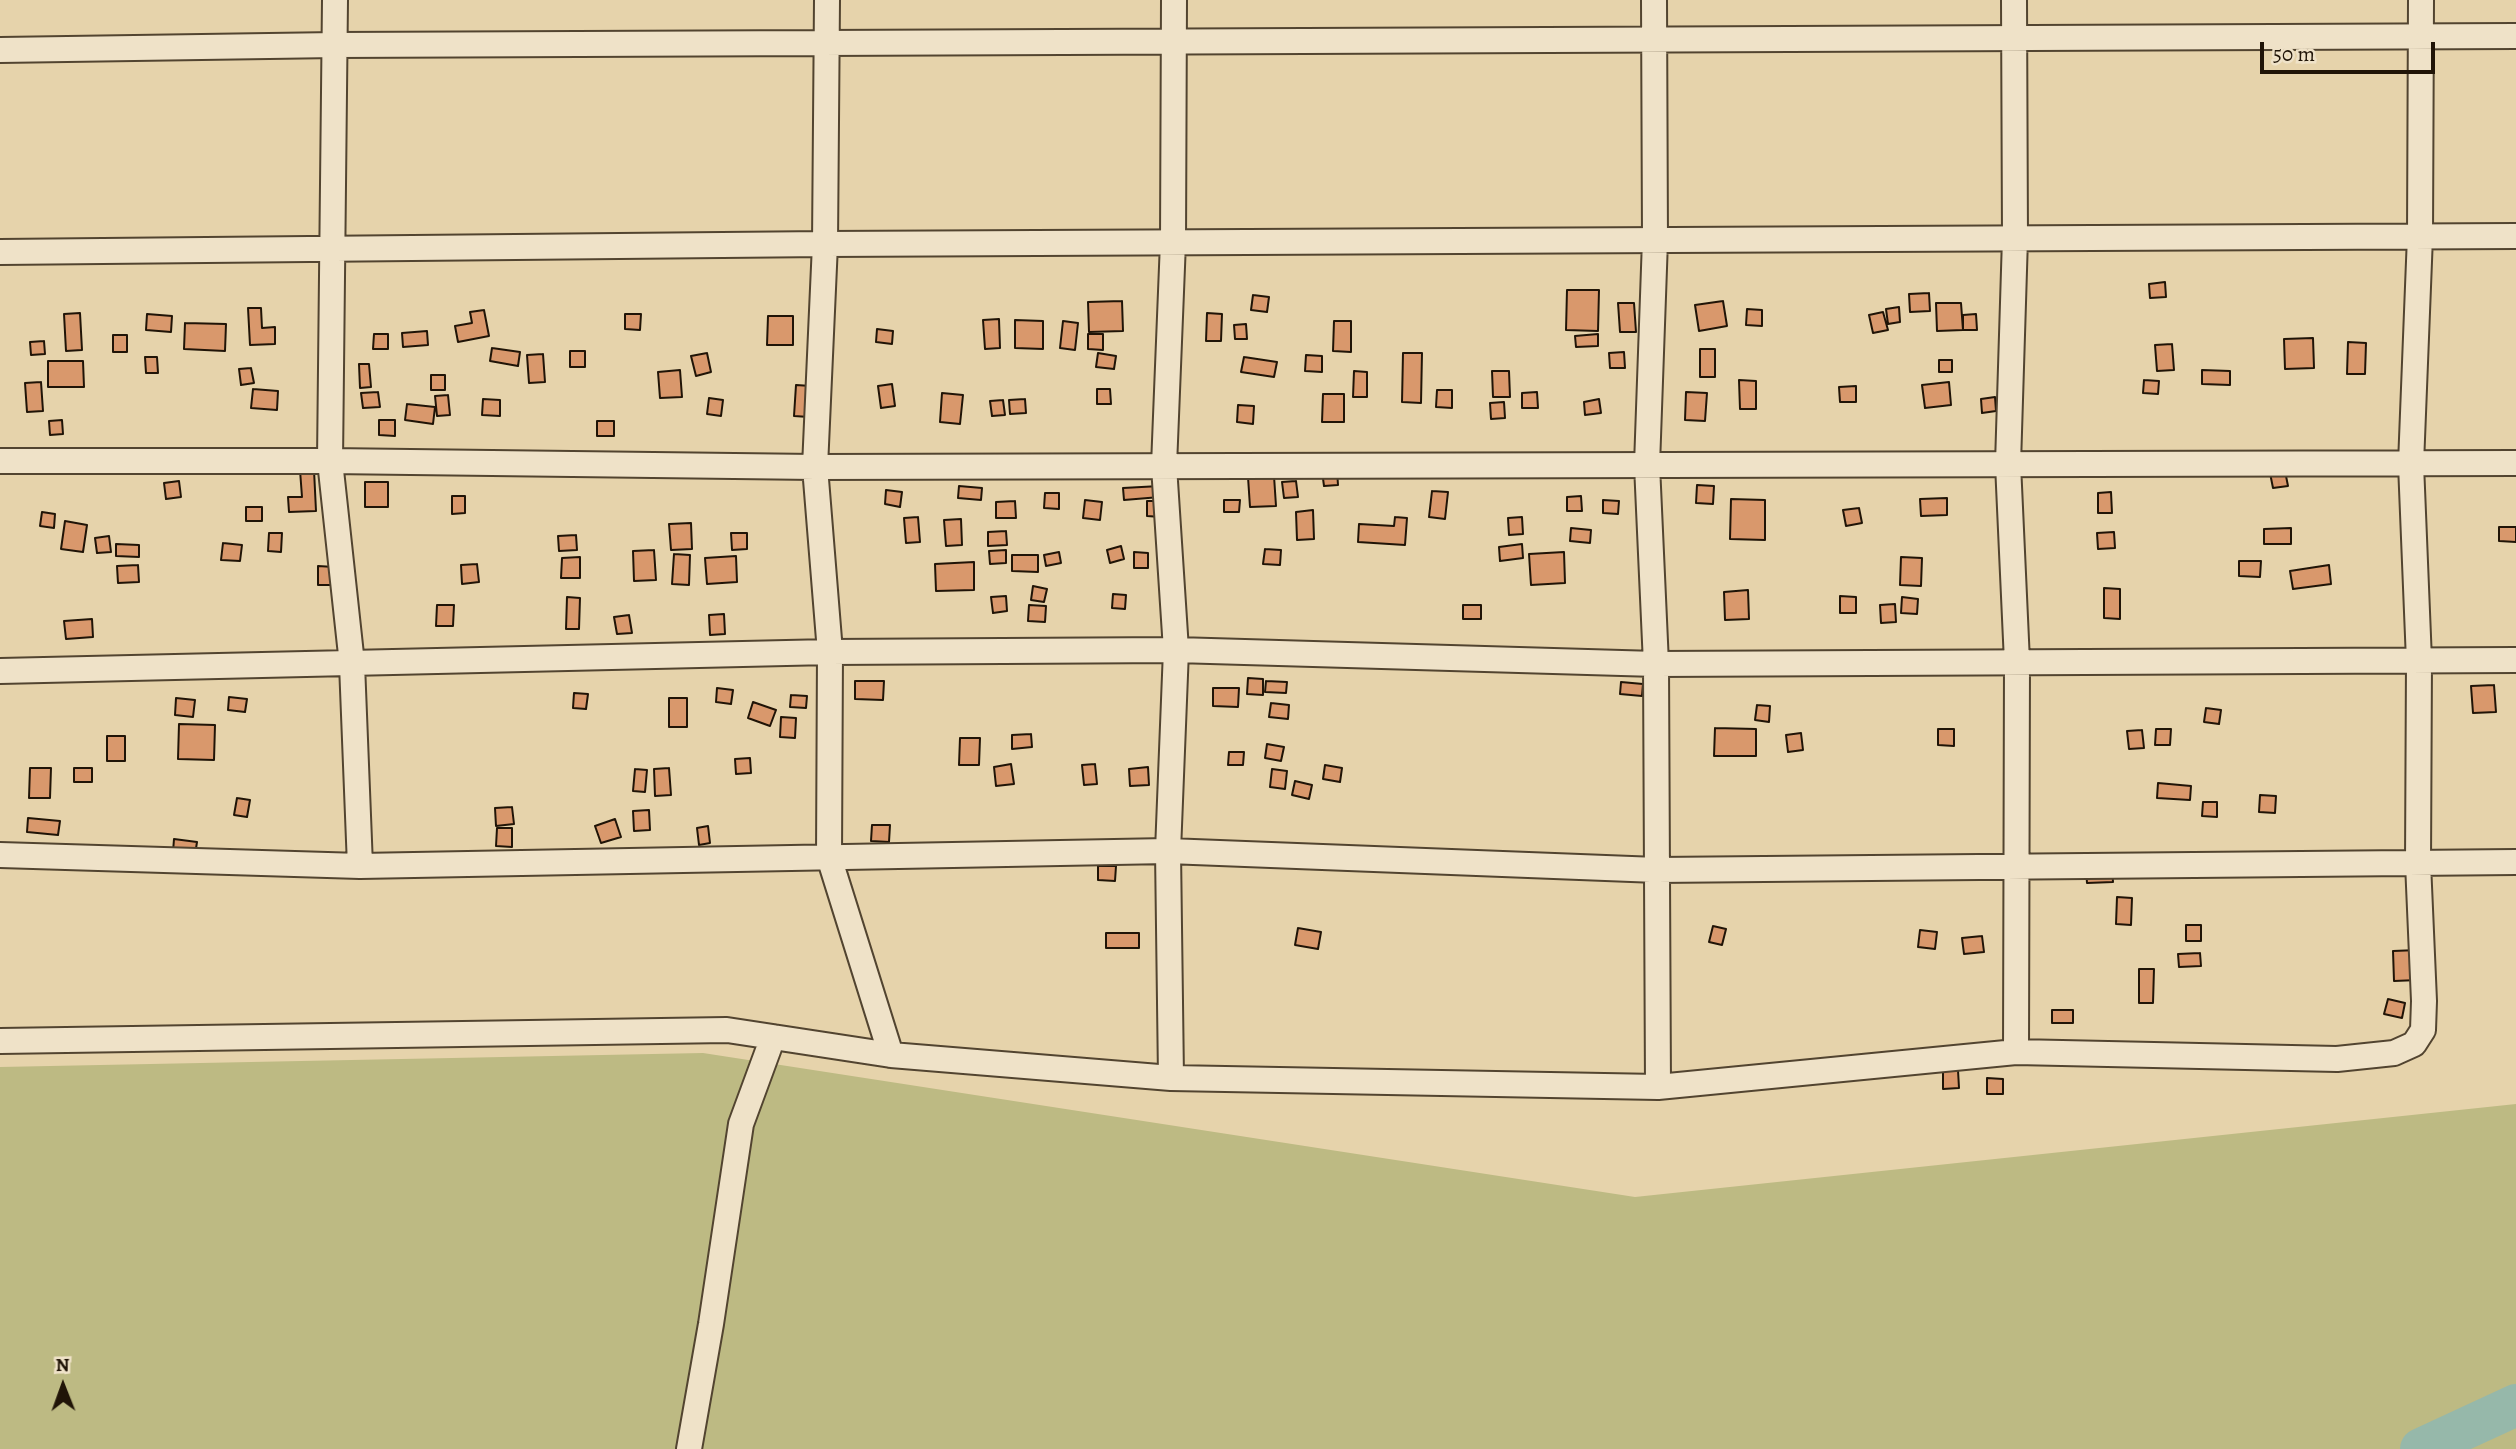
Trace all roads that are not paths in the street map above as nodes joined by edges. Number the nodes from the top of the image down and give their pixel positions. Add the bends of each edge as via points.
1 (335, 0) edge
2 (827, 0) edge
3 (1174, 0) edge
4 (1654, 0) edge
5 (2014, 0) edge
6 (2421, 0) edge
7 (2516, 36) edge
8 (2421, 37) junction
9 (2014, 38) junction
10 (1654, 40) junction
11 (1174, 41) junction
12 (827, 43) junction
13 (336, 45) junction
14 (0, 50) edge
15 (2420, 236) junction
16 (2516, 236) edge
17 (2015, 238) junction
18 (1655, 240) junction
19 (1173, 242) junction
20 (825, 244) junction
21 (331, 248) junction
22 (0, 252) edge
23 (0, 461) edge
24 (330, 461) junction
25 (2516, 463) edge
26 (2008, 464) junction
27 (2411, 464) junction
28 (1647, 465) junction
29 (1164, 466) junction
30 (815, 467) junction
31 (1176, 650) junction
32 (830, 652) junction
33 (2516, 660) edge
34 (2418, 661) junction
35 (2017, 662) junction
36 (352, 664) junction
37 (1656, 664) junction
38 (0, 671) edge
39 (1168, 851) junction
40 (0, 855) edge
41 (829, 857) junction
42 (2516, 862) edge
43 (2418, 863) junction
44 (360, 866) junction
45 (2018, 867) junction
46 (1657, 870) junction
47 (772, 1037) junction
48 (0, 1041) edge
49 (2015, 1052) junction
50 (891, 1055) junction
51 (1171, 1078) junction
52 (1658, 1087) junction
53 (689, 1449) edge

1 - 13 street
2 - 12 street
3 - 11 street
4 - 10 street
5 - 9 street
6 - 8 street
7 - 8 street
8 - 9 street
8 - 15 street
9 - 10 street
9 - 17 street
10 - 11 street
10 - 18 street
11 - 12 street
11 - 19 street
12 - 13 street
12 - 20 street
13 - 14 street
13 - 21 street
15 - 16 street
15 - 17 street
15 - 27 street
17 - 18 street
17 - 26 street
18 - 19 street
18 - 28 street
19 - 20 street
19 - 29 street
20 - 21 street
20 - 30 street
21 - 22 street
21 - 24 street
23 - 24 street
24 - 30 street
24 - 36 street
25 - 27 street
26 - 27 street
26 - 28 street
26 - 35 street
27 - 34 street
28 - 29 street
28 - 37 street
29 - 30 street
29 - 31 street
30 - 32 street
31 - 32 street
31 - 37 street
31 - 39 street
32 - 36 street
32 - 41 street
33 - 34 street
34 - 35 street
34 - 43 street
35 - 37 street
35 - 45 street
36 - 38 street
36 - 44 street
37 - 46 street
39 - 41 street
39 - 46 street
39 - 51 street
40 - 44 street
41 - 44 street
41 - 50 street
42 - 43 street
43 - 45 street
43 - 49 street via 2424,1001 2423,1030 2414,1044 2394,1053 2337,1059
45 - 46 street
45 - 49 street
46 - 52 street
47 - 48 street via 727,1030
47 - 50 street
47 - 53 street via 741,1125
49 - 52 street
50 - 51 street
51 - 52 street

